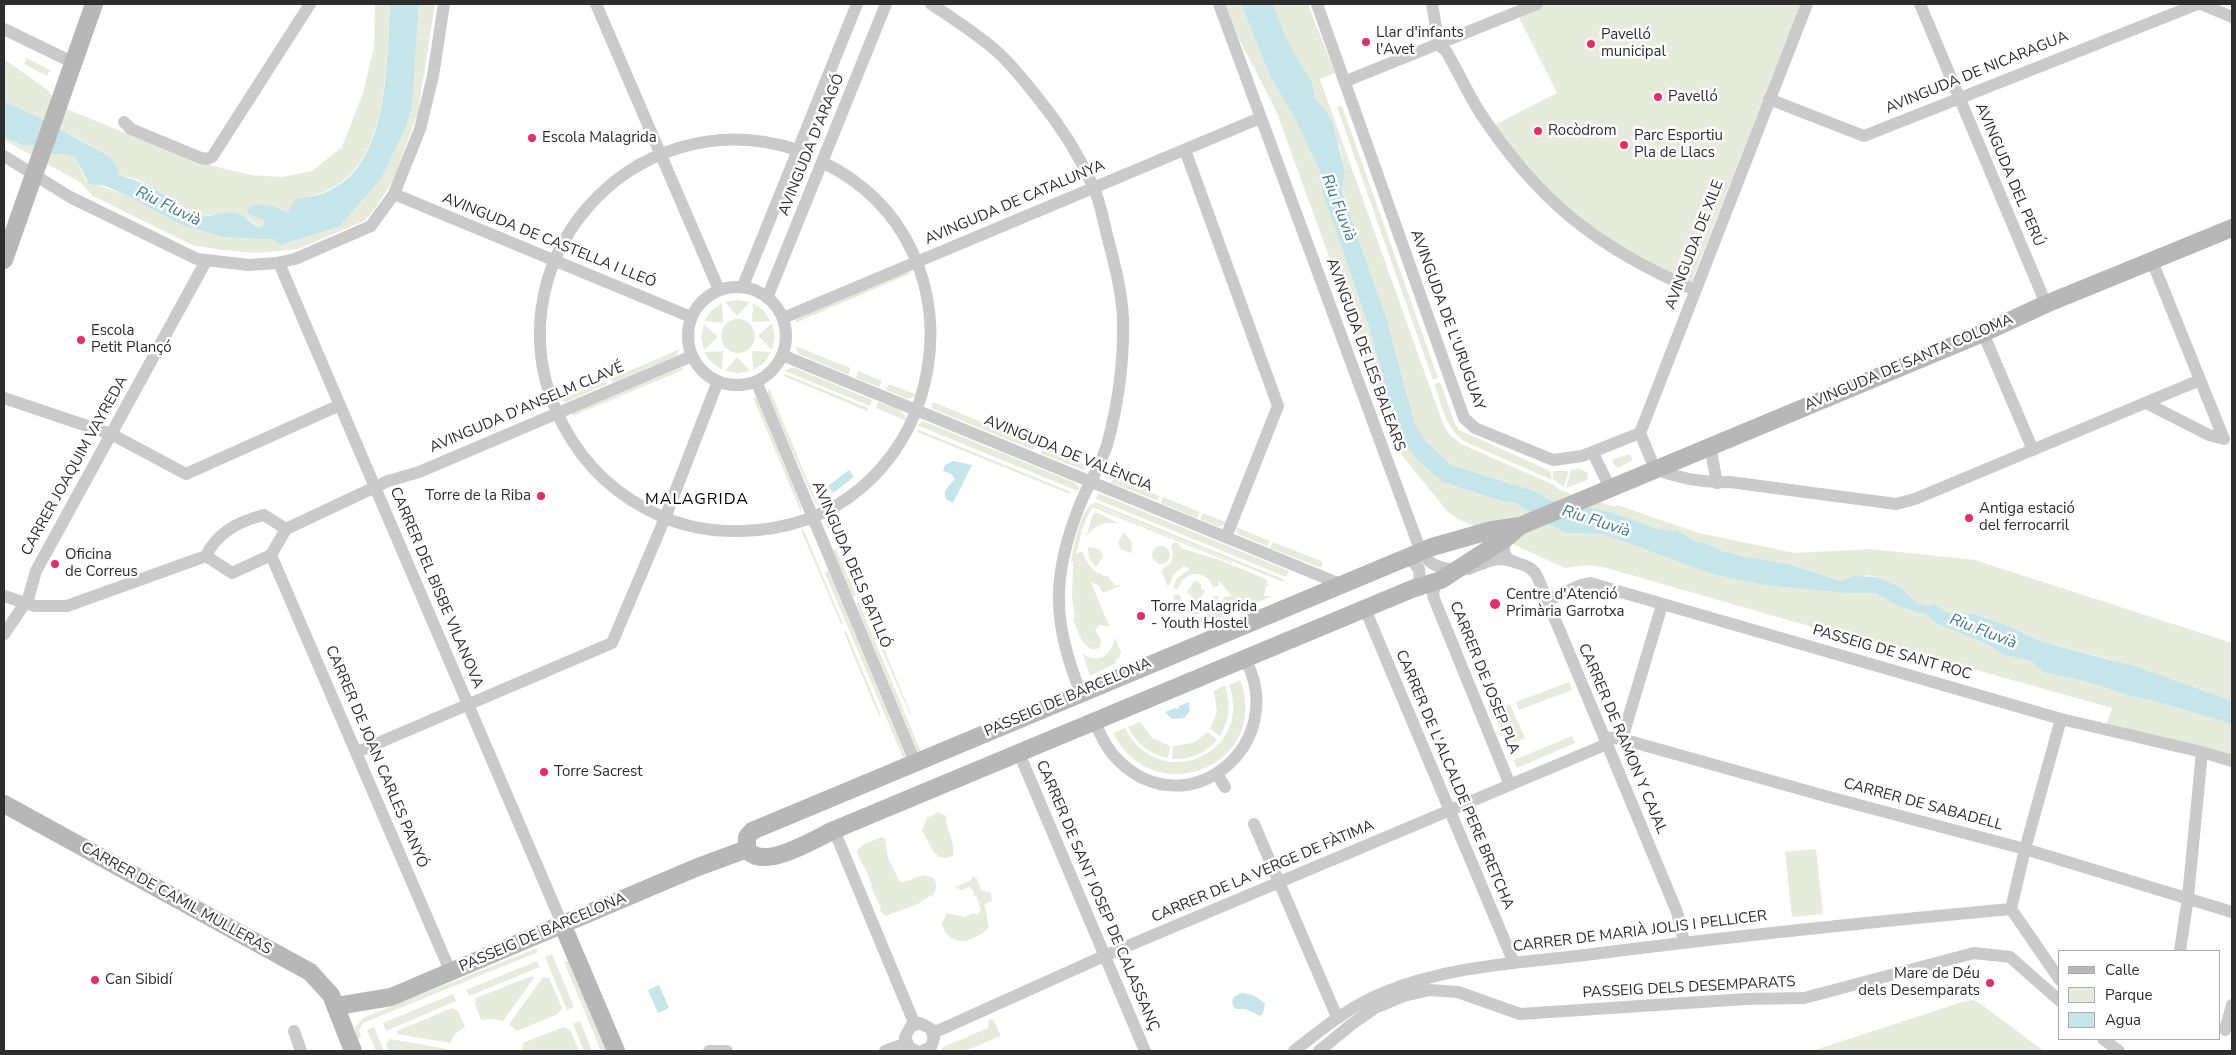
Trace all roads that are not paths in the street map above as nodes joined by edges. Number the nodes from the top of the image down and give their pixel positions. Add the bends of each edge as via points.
1 (94, 4) edge
2 (310, 4) edge
3 (444, 4) edge
4 (596, 4) edge
5 (857, 4) edge
6 (886, 4) edge
7 (931, 4) edge
8 (1219, 4) edge
9 (1317, 4) edge
10 (1432, 4) edge
11 (1537, 4) edge
12 (1807, 4) edge
13 (1920, 4) edge
14 (2199, 4) edge
15 (2232, 17) edge
16 (4, 29) edge
17 (1440, 45) junction
18 (74, 63) junction
19 (1346, 81) junction
20 (1959, 98) junction
21 (1769, 99) junction
22 (1260, 118) junction
23 (124, 122) dead end
24 (798, 150) junction
25 (1185, 150) junction
26 (661, 154) junction
27 (4, 156) edge
28 (822, 162) junction
29 (37, 166) junction
30 (1094, 188) junction
31 (394, 194) junction
32 (2232, 228) edge
33 (4, 260) edge
34 (206, 261) junction
35 (554, 261) junction
36 (2152, 261) junction
37 (918, 262) junction
38 (279, 263) junction
39 (743, 286) junction
40 (719, 290) junction
41 (1695, 290) junction
42 (767, 298) junction
43 (2046, 304) junction
44 (691, 317) junction
45 (783, 318) junction
46 (1983, 333) junction
47 (782, 355) junction
48 (692, 356) junction
49 (2200, 380) junction
50 (718, 381) junction
51 (756, 382) junction
52 (4, 398) edge
53 (2146, 403) junction
54 (340, 405) junction
55 (917, 410) junction
56 (556, 412) junction
57 (111, 434) junction
58 (1640, 434) junction
59 (2228, 437) edge
60 (1710, 446) junction
61 (2033, 450) junction
62 (1593, 453) junction
63 (1656, 469) junction
64 (1090, 481) junction
65 (1717, 483) junction
66 (375, 487) junction
67 (1610, 488) junction
68 (812, 516) junction
69 (665, 518) junction
70 (1520, 526) junction
71 (286, 529) junction
72 (1226, 537) junction
73 (1506, 538) junction
74 (1421, 552) junction
75 (271, 555) junction
76 (206, 556) junction
77 (1403, 558) junction
78 (1511, 561) junction
79 (1463, 569) junction
80 (1438, 581) junction
81 (1340, 584) junction
82 (1412, 589) junction
83 (4, 596) edge
84 (1546, 601) junction
85 (25, 604) junction
86 (1662, 605) junction
87 (1365, 609) junction
88 (4, 634) edge
89 (1245, 659) junction
90 (1081, 693) junction
91 (468, 705) junction
92 (2061, 719) junction
93 (1094, 722) junction
94 (1622, 739) junction
95 (1606, 741) junction
96 (356, 752) junction
97 (2202, 752) junction
98 (1020, 753) junction
99 (2232, 761) edge
100 (915, 762) junction
101 (1218, 774) junction
102 (1510, 785) junction
103 (1225, 786) dead end
104 (4, 804) edge
105 (1451, 810) junction
106 (1254, 824) dead end
107 (834, 830) junction
108 (747, 849) junction
109 (2024, 849) junction
110 (1279, 883) junction
111 (2188, 897) junction
112 (2011, 909) junction
113 (2232, 912) edge
114 (563, 926) junction
115 (1684, 942) junction
116 (2180, 950) edge
117 (1104, 956) junction
118 (1514, 963) junction
119 (451, 973) junction
120 (2058, 977) edge
121 (2058, 999) edge
122 (2232, 1005) edge
123 (337, 1006) junction
124 (1337, 1017) junction
125 (915, 1025) junction
126 (2226, 1030) edge
127 (294, 1031) dead end
128 (933, 1033) junction
129 (2104, 1040) edge
130 (907, 1043) junction
131 (301, 1051) edge
132 (353, 1051) edge
133 (616, 1051) edge
134 (709, 1051) edge
135 (727, 1051) edge
136 (886, 1051) edge
137 (917, 1051) edge
138 (924, 1051) edge
139 (1145, 1051) edge
140 (1294, 1051) edge
141 (1319, 1051) edge
142 (2119, 1051) edge

1 - 18 main road
2 - 23 street via 212,157 201,158 131,129
3 - 31 street via 425,110
4 - 26 street
5 - 24 street, AVINGUDA D'ARAGÓ
6 - 28 street, AVINGUDA D'ARAGÓ
7 - 30 street via 994,49 1019,74 1073,147
8 - 22 street, AVINGUDA DE LES BALEARS
9 - 19 street, AVINGUDA DE L'URUGUAY
10 - 17 street
11 - 17 street
12 - 21 street, AVINGUDA DE XILE
13 - 20 street, AVINGUDA DEL PERÚ
14 - 15 street
14 - 20 street, AVINGUDA DE NICARAGUA
16 - 18 street
17 - 19 street
17 - 41 street via 1501,144 1553,202 1600,240 1643,267
18 - 29 main road
19 - 62 street, AVINGUDA DE L'URUGUAY via 1464,418 1475,428 1548,458 1565,460
20 - 21 street, AVINGUDA DE NICARAGUA via 1864,136
20 - 43 street, AVINGUDA DEL PERÚ
21 - 41 street, AVINGUDA DE XILE
22 - 25 street, AVINGUDA DE CATALUNYA
22 - 74 street, AVINGUDA DE LES BALEARS
24 - 26 street via 743,139 692,144
24 - 39 street, AVINGUDA D'ARAGÓ
25 - 30 street, AVINGUDA DE CATALUNYA
25 - 72 street via 1278,406
26 - 35 street via 630,170 593,200 568,233
26 - 40 street
27 - 29 street
28 - 37 street via 850,176 872,195 888,212
28 - 42 street, AVINGUDA D'ARAGÓ
29 - 33 main road
29 - 34 street via 70,197 183,253
30 - 37 street, AVINGUDA DE CATALUNYA
30 - 64 street via 1116,272 1123,318 1117,400 1106,446
31 - 35 street, AVINGUDA DE CASTELLA I LLEÓ
31 - 38 street via 371,226 309,254
32 - 36 main road, AVINGUDA DE SANTA COLOMA
34 - 38 street via 249,265
34 - 57 street, CARRER JOAQUIM VAYREDA
35 - 44 street, AVINGUDA DE CASTELLA I LLEÓ
35 - 56 street via 542,304 540,341 547,388
36 - 43 main road, AVINGUDA DE SANTA COLOMA
36 - 49 street
37 - 45 street, AVINGUDA DE CATALUNYA
37 - 55 street via 932,324 930,361
38 - 54 street, CARRER DEL BISBE VILANOVA
39 - 40 street
39 - 42 street
40 - 44 street via 699,304
41 - 58 street, AVINGUDA DE XILE
42 - 45 street
43 - 46 main road, AVINGUDA DE SANTA COLOMA
44 - 48 street via 688,335
45 - 47 street via 786,332
46 - 60 main road, AVINGUDA DE SANTA COLOMA
46 - 61 street
47 - 51 street via 776,367
47 - 55 street, AVINGUDA DE VALÈNCIA
48 - 50 street via 701,370
48 - 56 street, AVINGUDA D'ANSELM CLAVÉ
49 - 53 street
49 - 59 street
50 - 51 street via 731,385
50 - 69 street
51 - 68 street, AVINGUDA DELS BATLLÓ
52 - 57 street
53 - 59 street via 2209,435
53 - 61 street
54 - 57 street via 186,474
54 - 66 street, CARRER DEL BISBE VILANOVA
55 - 64 street, AVINGUDA DE VALÈNCIA
55 - 68 street via 896,450 880,469 838,503
56 - 66 street, AVINGUDA D'ANSELM CLAVÉ via 419,472
56 - 69 street via 573,444 593,469 634,502
57 - 85 street, CARRER JOAQUIM VAYREDA via 36,571
58 - 62 street, AVINGUDA DE L'URUGUAY
58 - 63 street
60 - 63 main road, AVINGUDA DE SANTA COLOMA
60 - 65 street
61 - 65 street via 1896,504 1730,482
62 - 67 street
63 - 65 street via 1679,478
63 - 67 main road, AVINGUDA DE SANTA COLOMA
64 - 72 street, AVINGUDA DE VALÈNCIA
64 - 90 street via 1066,541 1058,582 1064,646
66 - 71 street, AVINGUDA D'ANSELM CLAVÉ
66 - 91 street, CARRER DEL BISBE VILANOVA
67 - 70 main road, AVINGUDA DE SANTA COLOMA
68 - 69 street via 768,529 742,531 701,528
68 - 100 street, AVINGUDA DELS BATLLÓ
69 - 91 street via 612,642
70 - 73 main road
70 - 74 main road, PASSEIG DE BARCELONA via 1456,538
71 - 75 street
71 - 76 street via 264,515 250,518 213,542
72 - 81 street, AVINGUDA DE VALÈNCIA
73 - 78 street via 1503,552
73 - 79 main road
74 - 77 main road, PASSEIG DE BARCELONA
74 - 79 street via 1433,564 1447,570
75 - 76 street via 232,573
75 - 96 street, CARRER DE JOAN CARLES PANYÓ
76 - 85 street via 72,605 46,608
77 - 81 main road, PASSEIG DE BARCELONA
77 - 82 street via 1419,568 1420,580
78 - 79 street via 1494,558
78 - 84 street, CARRER DE RAMON Y CAJAL via 1534,571
79 - 80 main road
80 - 82 main road
80 - 102 street, CARRER DE JOSEP PLA via 1433,595 1435,601
81 - 90 main road, PASSEIG DE BARCELONA
82 - 87 main road
83 - 85 street
84 - 86 street, PASSEIG DE SANT ROC via 1590,583
84 - 95 street, CARRER DE RAMON Y CAJAL
85 - 88 street, CARRER JOAQUIM VAYREDA
86 - 92 street, PASSEIG DE SANT ROC
86 - 94 street
87 - 89 main road
87 - 105 street, CARRER DE L'ALCALDE PERE BRETCHA via 1443,798
89 - 93 main road
89 - 101 street via 1252,671 1256,692 1252,732 1237,758
90 - 100 main road, PASSEIG DE BARCELONA
91 - 96 street
91 - 114 street, CARRER DEL BISBE VILANOVA
92 - 97 street, PASSEIG DE SANT ROC
92 - 109 street
93 - 98 main road
93 - 101 street via 1113,756 1146,779 1178,786
94 - 95 street, CARRER DE SABADELL
94 - 109 street, CARRER DE SABADELL
95 - 102 street, CARRER DE LA VERGE DE FÀTIMA
95 - 115 street, CARRER DE RAMON Y CAJAL via 1677,912
96 - 119 street, CARRER DE JOAN CARLES PANYÓ
97 - 99 street, PASSEIG DE SANT ROC
97 - 111 street
98 - 107 main road
98 - 117 street, CARRER DE SANT JOSEP DE CALASSANÇ
100 - 108 main road, PASSEIG DE BARCELONA via 752,830 747,837
101 - 103 street
102 - 105 street, CARRER DE LA VERGE DE FÀTIMA
104 - 123 main road, CARRER DE CAMIL MULLERAS via 310,972 325,986
105 - 110 street, CARRER DE LA VERGE DE FÀTIMA
105 - 118 street, CARRER DE L'ALCALDE PERE BRETCHA
106 - 110 street
107 - 108 main road via 772,858 757,858
107 - 125 street
108 - 114 main road, PASSEIG DE BARCELONA
109 - 111 street, CARRER DE SABADELL
109 - 112 street
110 - 117 street, CARRER DE LA VERGE DE FÀTIMA
110 - 124 street
111 - 113 street, CARRER DE SABADELL
111 - 116 street
112 - 115 street, CARRER DE MARIÀ JOLIS I PELLICER
112 - 120 street
114 - 119 main road, PASSEIG DE BARCELONA
114 - 133 main road
115 - 118 street, CARRER DE MARIÀ JOLIS I PELLICER
117 - 128 street, CARRER DE LA VERGE DE FÀTIMA
117 - 139 street, CARRER DE SANT JOSEP DE CALASSANÇ
118 - 124 street, CARRER DE MARIÀ JOLIS I PELLICER via 1456,970 1413,982 1365,1000
119 - 123 main road, PASSEIG DE BARCELONA via 384,1000
121 - 141 street, PASSEIG DELS DESEMPARATS via 2010,957 1974,953 1804,998 1525,1014 1458,992 1429,990 1376,1008
122 - 126 street
123 - 132 main road, CARRER DE CAMIL MULLERAS
124 - 140 street, CARRER DE MARIÀ JOLIS I PELLICER
125 - 128 street via 927,1025
125 - 130 street via 906,1033
127 - 131 street
128 - 138 street via 934,1040
129 - 142 street
130 - 136 street
130 - 137 street
134 - 135 street

